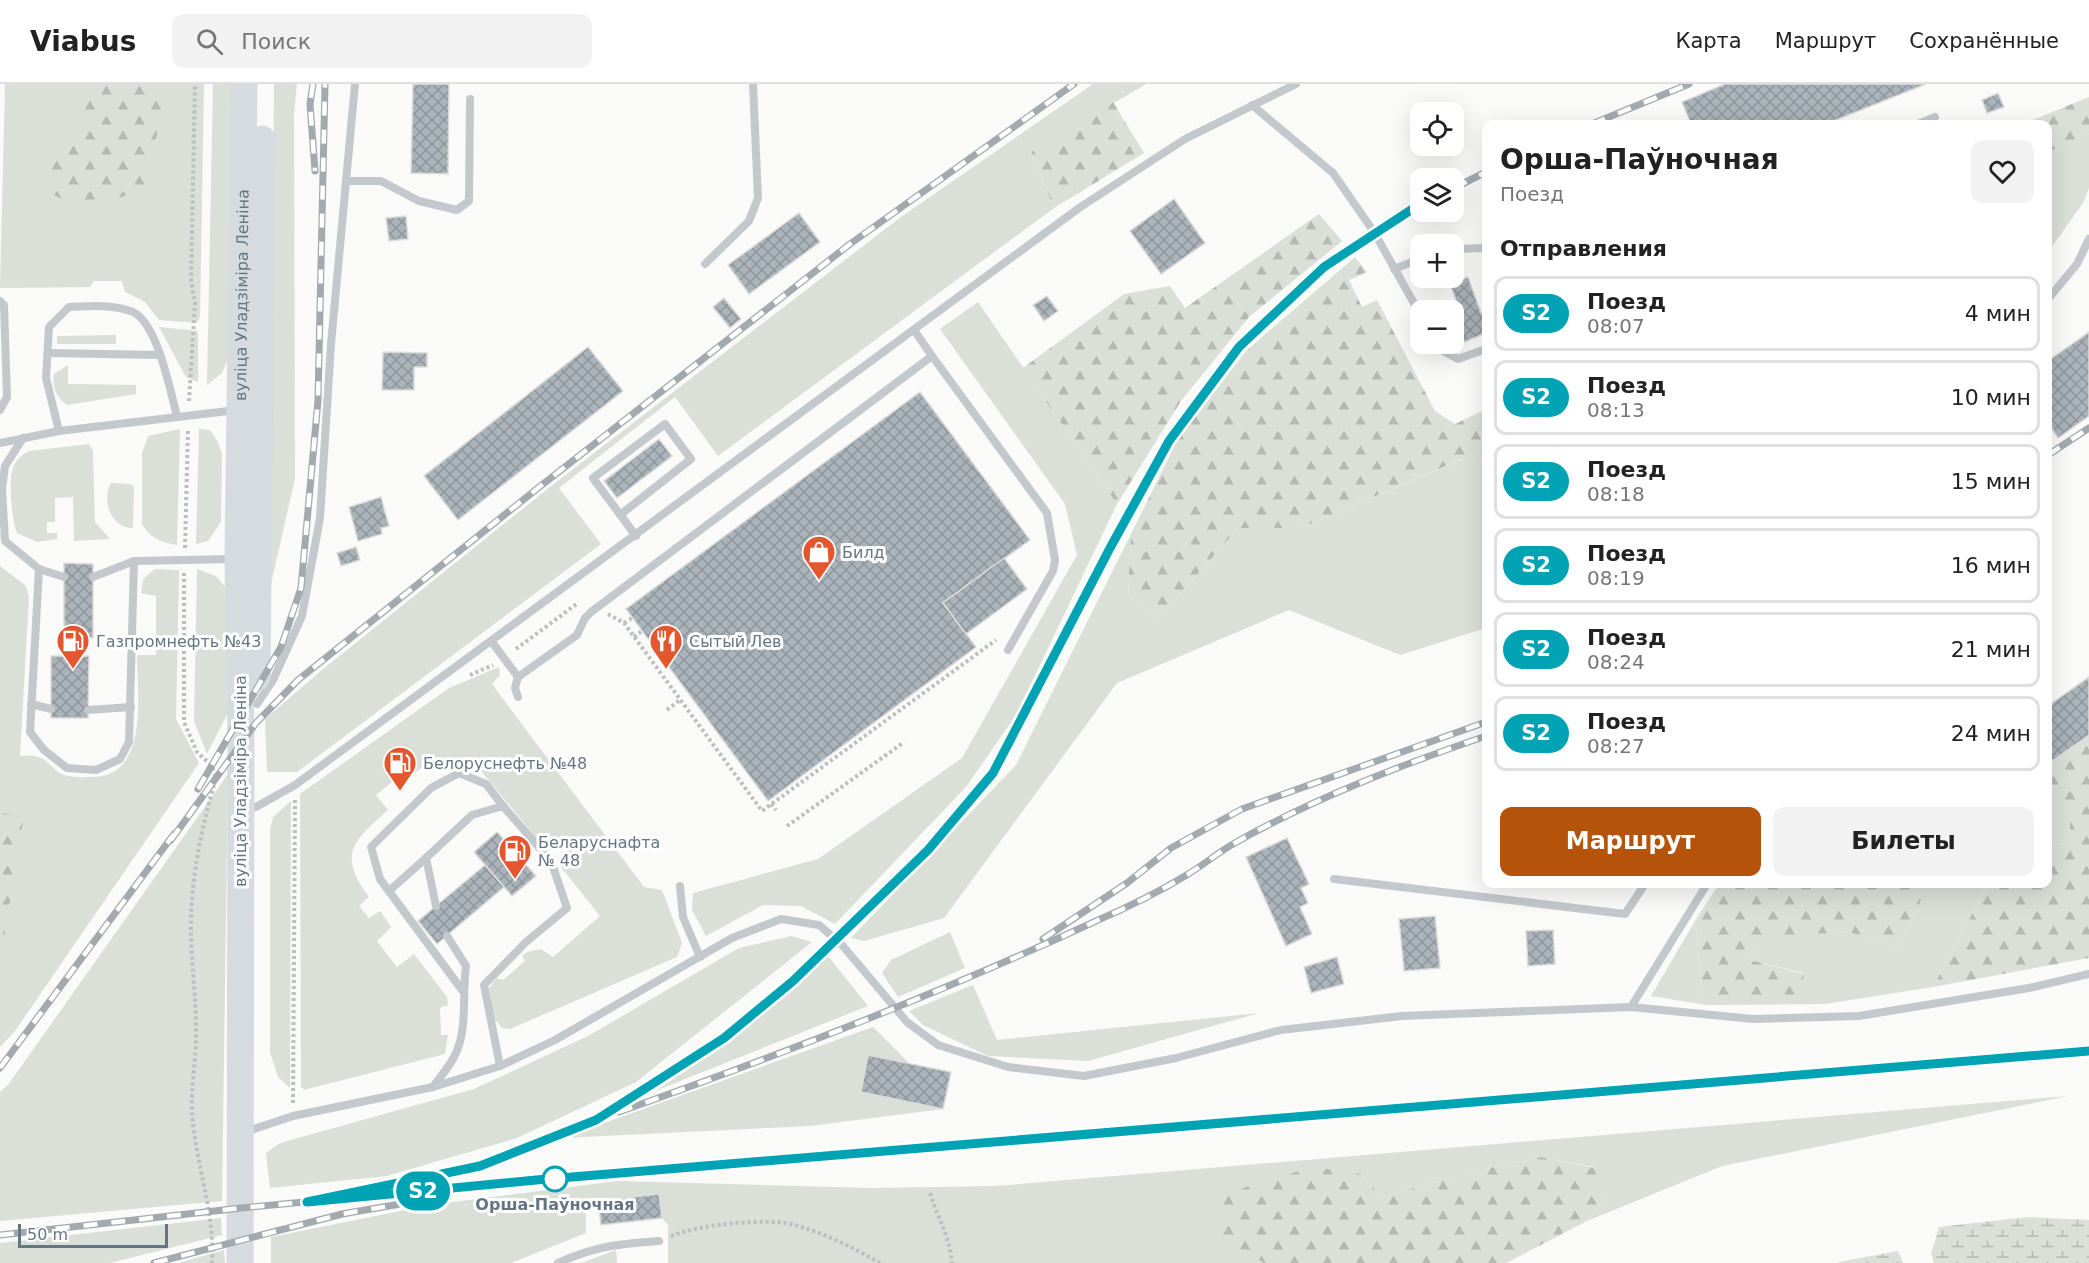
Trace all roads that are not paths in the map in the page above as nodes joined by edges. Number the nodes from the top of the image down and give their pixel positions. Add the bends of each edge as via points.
1 (244, 84) edge
2 (262, 84) edge
3 (355, 84) edge
4 (753, 84) edge
5 (1296, 84) edge
6 (470, 99) dead end
7 (1252, 105) junction
8 (1935, 117) dead end
9 (1928, 120) edge
10 (348, 182) junction
11 (2089, 239) edge
12 (1482, 248) edge
13 (1464, 249) edge
14 (1410, 263) edge
15 (705, 264) dead end
16 (1394, 269) junction
17 (2052, 294) edge
18 (1412, 300) edge
19 (0, 301) edge
20 (914, 330) junction
21 (1482, 350) edge
22 (48, 353) junction
23 (1449, 354) edge
24 (159, 355) junction
25 (932, 356) junction
26 (250, 409) junction
27 (0, 410) edge
28 (177, 416) junction
29 (58, 431) junction
30 (23, 438) junction
31 (0, 443) edge
32 (620, 514) junction
33 (636, 536) junction
34 (248, 560) junction
35 (134, 561) junction
36 (39, 569) junction
37 (64, 577) dead end
38 (93, 577) dead end
39 (492, 642) junction
40 (1008, 650) dead end
41 (518, 677) junction
42 (518, 697) dead end
43 (31, 704) junction
44 (257, 704) junction
45 (131, 707) junction
46 (51, 709) dead end
47 (88, 710) dead end
48 (503, 806) junction
49 (248, 808) junction
50 (426, 858) junction
51 (1334, 879) dead end
52 (680, 886) dead end
53 (1642, 888) edge
54 (1705, 888) edge
55 (389, 891) junction
56 (436, 906) dead end
57 (447, 936) dead end
58 (700, 957) junction
59 (2089, 974) edge
60 (462, 990) junction
61 (1631, 1007) junction
62 (500, 1066) junction
63 (433, 1087) junction
64 (248, 1131) junction
65 (658, 1241) road end
66 (240, 1263) edge
67 (254, 1263) edge
68 (558, 1263) edge

1 - 26 main road, вуліца Уладзіміра Леніна
2 - 26 main road, вуліца Уладзіміра Леніна
3 - 10 lane
4 - 15 lane via 758,198 749,220
5 - 7 lane
6 - 10 lane via 469,201 457,210 419,201 381,181
7 - 16 lane via 1333,173
7 - 20 lane via 1185,139 1089,202
8 - 9 lane
10 - 44 lane via 320,518 302,616 273,681
11 - 17 lane via 2078,264
12 - 13 lane
14 - 16 lane
16 - 18 lane
19 - 27 lane via 4,304 7,398
20 - 25 lane
20 - 33 lane
21 - 23 lane via 1458,359
22 - 24 lane
22 - 24 lane via 50,327 69,307 100,306 134,313 153,334
22 - 29 lane via 46,378
24 - 28 lane
25 - 40 lane via 1049,516 1053,571
25 - 41 lane via 591,612 577,635
26 - 28 lane
26 - 34 main road, вуліца Уладзіміра Леніна
28 - 29 lane
29 - 30 lane
30 - 31 lane
30 - 36 lane via 5,466 5,541
32 - 32 lane via 691,459 665,424 593,478
32 - 33 lane
33 - 39 lane
34 - 35 lane
34 - 44 main road, вуліца Уладзіміра Леніна
34 - 49 main road, вуліца Уладзіміра Леніна
35 - 38 lane
35 - 45 lane
36 - 37 lane
36 - 43 lane
39 - 41 lane
39 - 49 lane via 295,785
41 - 42 lane
43 - 45 lane via 30,732 44,750 67,768 96,770 120,759 129,742
43 - 46 lane
44 - 49 main road, вуліца Уладзіміра Леніна
45 - 47 lane
48 - 50 lane via 472,814
48 - 55 lane via 486,784 459,773 430,788 370,846 380,879
48 - 62 lane via 551,861 567,908 525,942 484,985
49 - 64 main road, вуліца Уладзіміра Леніна
50 - 55 lane
50 - 56 lane
51 - 53 lane via 1625,914
52 - 58 lane via 683,917
54 - 61 lane
55 - 60 lane
57 - 60 lane via 466,966
58 - 61 lane via 732,938 781,919 819,924 842,945 907,1022 938,1045 1008,1067 1084,1076 1176,1058 1281,1030 1402,1016
58 - 62 lane via 555,1040
59 - 61 lane via 1859,1016 1753,1019
60 - 63 lane via 462,1029 456,1054
62 - 63 lane
63 - 64 lane via 293,1116
64 - 66 main road, вуліца Уладзіміра Леніна
64 - 67 main road, вуліца Уладзіміра Леніна
65 - 68 lane via 607,1245

